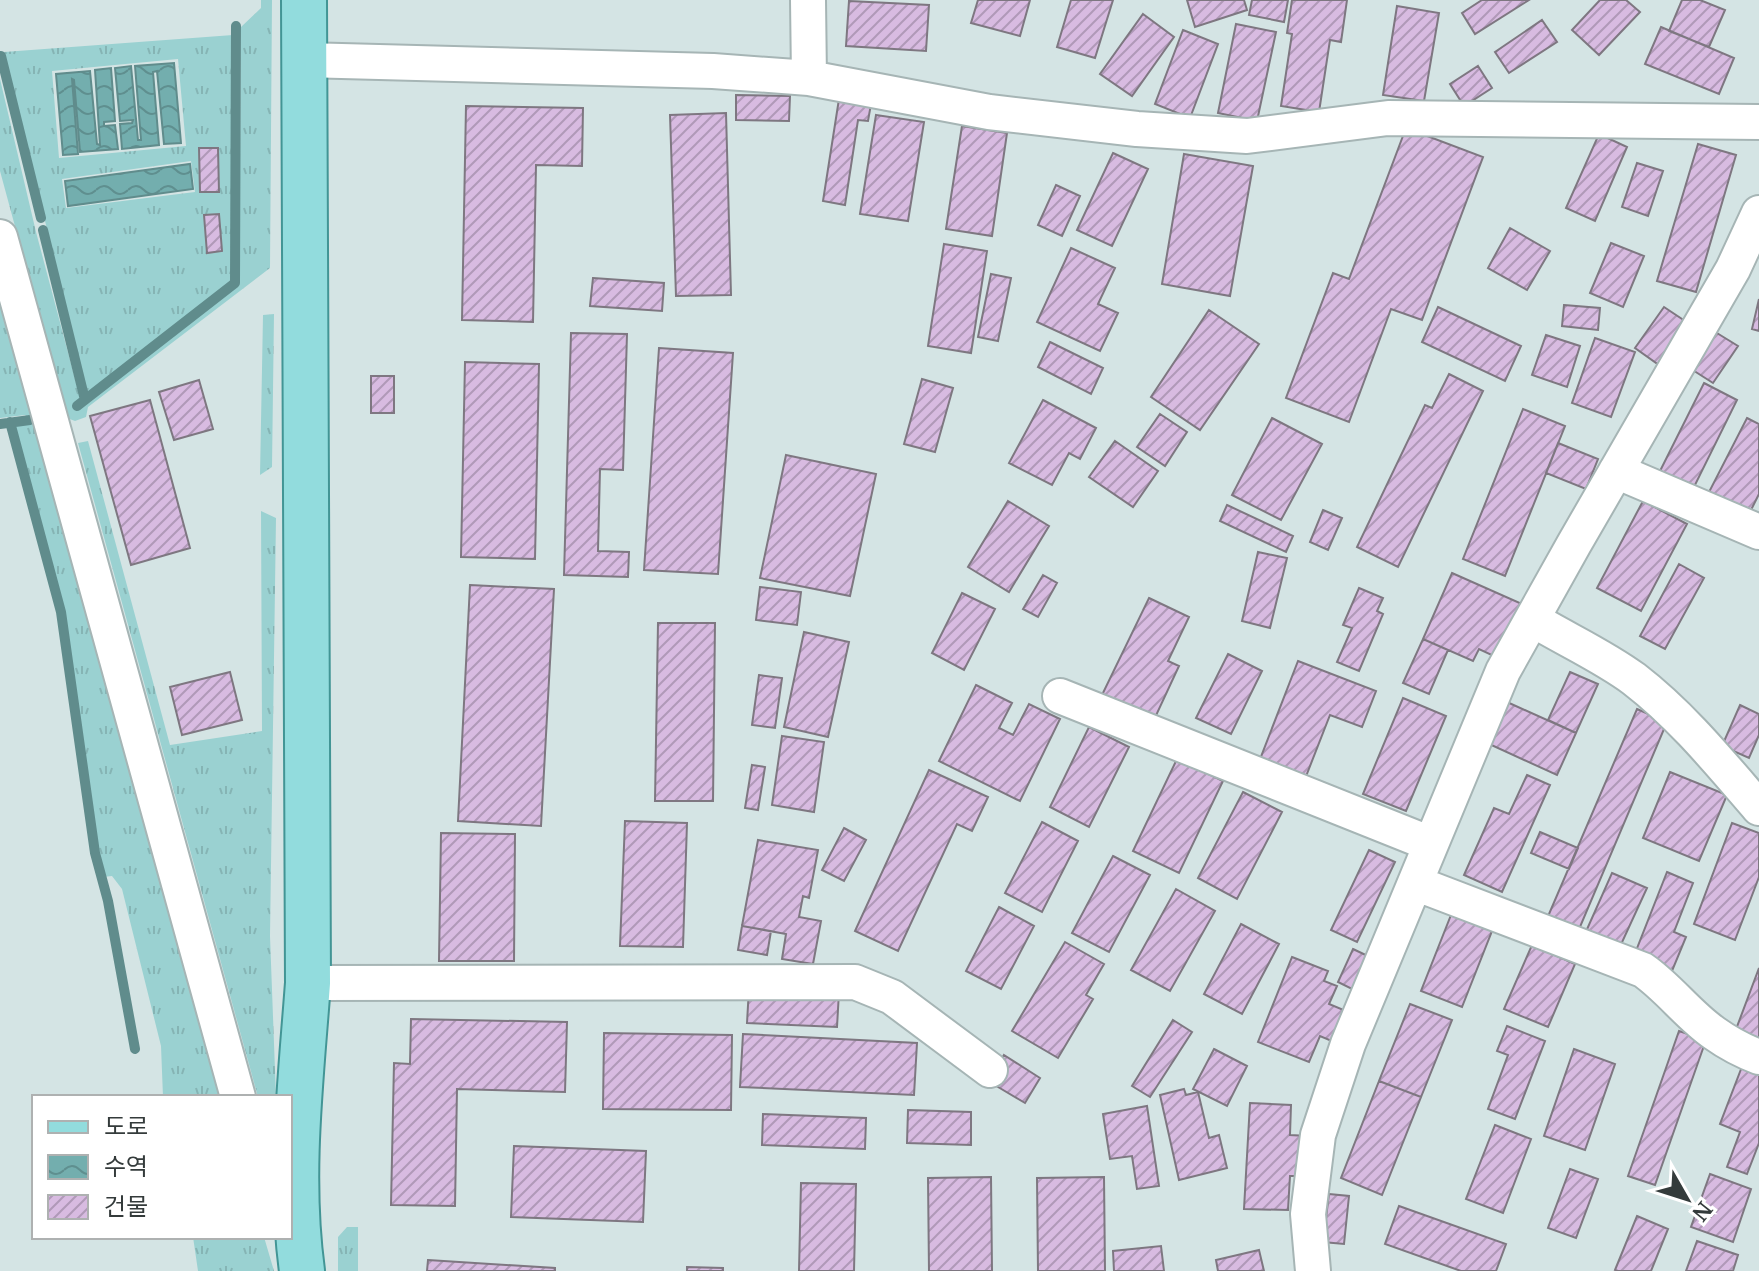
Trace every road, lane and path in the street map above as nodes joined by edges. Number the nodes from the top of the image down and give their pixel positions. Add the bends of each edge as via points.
1 (304, 0) edge
2 (808, 0) edge
3 (304, 60) junction
4 (809, 78) junction
5 (1759, 118) edge
6 (1759, 213) edge
7 (0, 237) edge
8 (1616, 471) junction
9 (1759, 532) edge
10 (1532, 619) junction
11 (1060, 696) dead end
12 (1759, 808) edge
13 (1431, 844) junction
14 (1415, 883) junction
15 (308, 983) junction
16 (1759, 1057) edge
17 (990, 1070) dead end
18 (237, 1095) edge
19 (296, 1242) edge
20 (1313, 1271) edge

1 - 3 main road
2 - 4 street
3 - 4 street
3 - 15 main road
4 - 5 street via 989,112 1247,136 1388,118
6 - 8 street via 1733,269
7 - 18 street
8 - 9 street
8 - 10 street
10 - 12 street via 1654,696
10 - 13 street via 1503,671
11 - 13 street
13 - 14 street
14 - 16 street via 1643,970 1712,1032
14 - 20 street via 1348,1044 1318,1135 1308,1214
15 - 17 street via 855,982 892,997
15 - 19 main road

